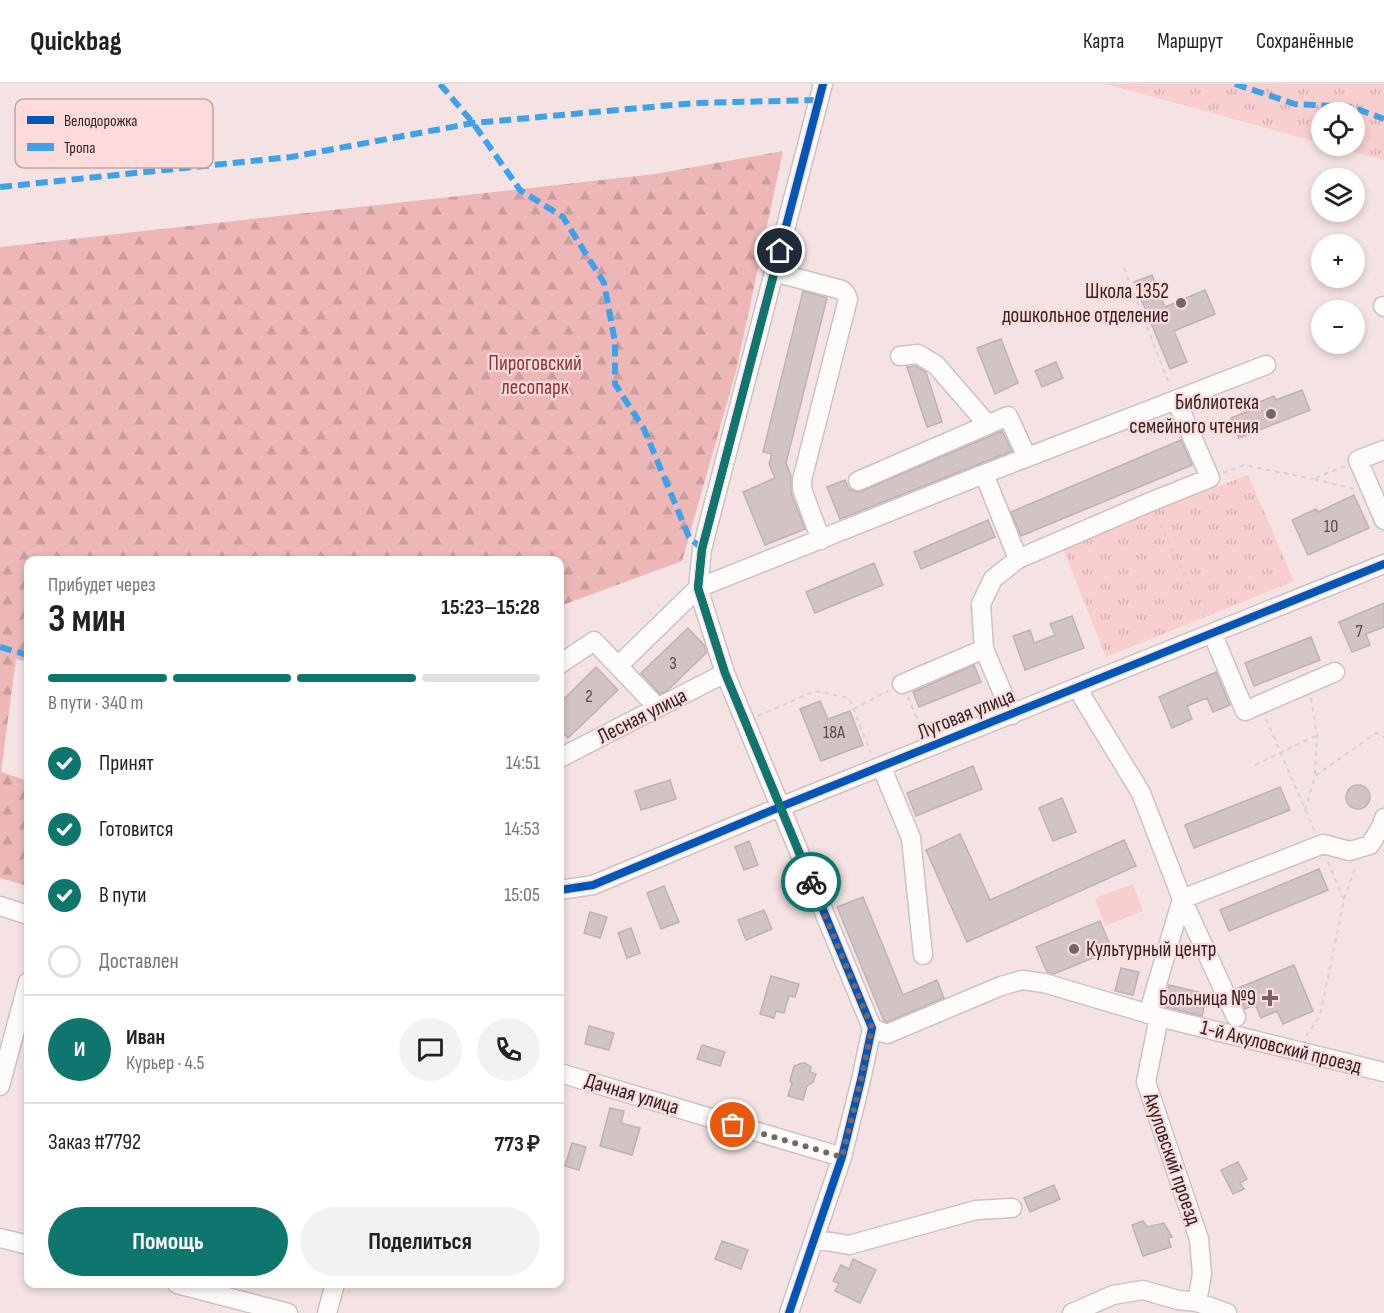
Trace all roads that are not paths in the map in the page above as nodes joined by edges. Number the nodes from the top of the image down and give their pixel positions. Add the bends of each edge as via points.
1 (823, 84) edge
2 (774, 272) junction
3 (900, 356) dead end
4 (1266, 365) dead end
5 (1176, 400) junction
6 (988, 425) junction
7 (1038, 438) dead end
8 (1384, 450) edge
9 (1027, 457) junction
10 (984, 474) junction
11 (858, 481) dead end
12 (1384, 520) edge
13 (821, 540) junction
14 (1018, 559) junction
15 (1384, 564) edge
16 (698, 588) junction
17 (1212, 633) junction
18 (984, 649) junction
19 (564, 661) edge
20 (618, 666) junction
21 (1335, 672) dead end
22 (725, 673) junction
23 (902, 684) road end
24 (1080, 686) junction
25 (658, 708) junction
26 (1012, 714) junction
27 (564, 756) edge
28 (877, 760) junction
29 (780, 807) junction
30 (1384, 818) edge
31 (564, 889) edge
32 (1182, 899) junction
33 (0, 906) edge
34 (24, 914) edge
35 (923, 955) dead end
36 (24, 997) edge
37 (1154, 1013) junction
38 (1236, 1017) dead end
39 (872, 1028) junction
40 (1384, 1072) edge
41 (564, 1073) edge
42 (0, 1086) edge
43 (842, 1157) junction
44 (1012, 1208) dead end
45 (0, 1238) edge
46 (814, 1239) junction
47 (24, 1244) edge
48 (192, 1288) edge
49 (334, 1288) edge
50 (1197, 1302) junction
51 (1177, 1306) edge
52 (288, 1313) edge
53 (327, 1313) edge
54 (789, 1313) edge
55 (1072, 1313) edge
56 (1227, 1313) edge

1 - 2 street
2 - 13 street via 842,290 848,299 801,480
2 - 16 street via 702,549
3 - 6 street via 918,354 936,365
4 - 5 street
5 - 9 street
5 - 14 street via 1210,478
6 - 9 street via 1008,416
6 - 11 street
7 - 9 street
8 - 12 street via 1358,460
9 - 10 street
10 - 13 street
10 - 14 street
13 - 16 street
14 - 18 street via 993,579 981,604
15 - 17 street, Луговая улица
16 - 20 street
16 - 22 street
17 - 21 street via 1245,711
17 - 24 street, Луговая улица
18 - 23 street
18 - 26 street
19 - 20 street via 594,641
20 - 25 street
22 - 25 street, Лесная улица
22 - 29 street
24 - 26 street, Луговая улица
24 - 32 street via 1083,698 1141,793
25 - 27 street, Лесная улица
26 - 28 street, Луговая улица
28 - 29 street, Луговая улица
28 - 35 street via 911,838
29 - 31 street, Луговая улица via 593,885
29 - 39 street
30 - 32 street via 1370,845 1350,851 1323,844
32 - 37 street, Акуловский проезд
32 - 38 street
33 - 34 street
36 - 42 street
37 - 39 street, 1-й Акуловский проезд via 1022,980 887,1034
37 - 40 street, 1-й Акуловский проезд
37 - 50 street, Акуловский проезд via 1146,1082 1199,1239 1202,1274
39 - 43 street
41 - 43 street, Дачная улица
43 - 46 street
44 - 46 street via 976,1210 849,1245
45 - 47 street
46 - 54 street
48 - 52 street
49 - 53 street
50 - 51 street
50 - 56 street
51 - 55 street via 1143,1290 1113,1295

